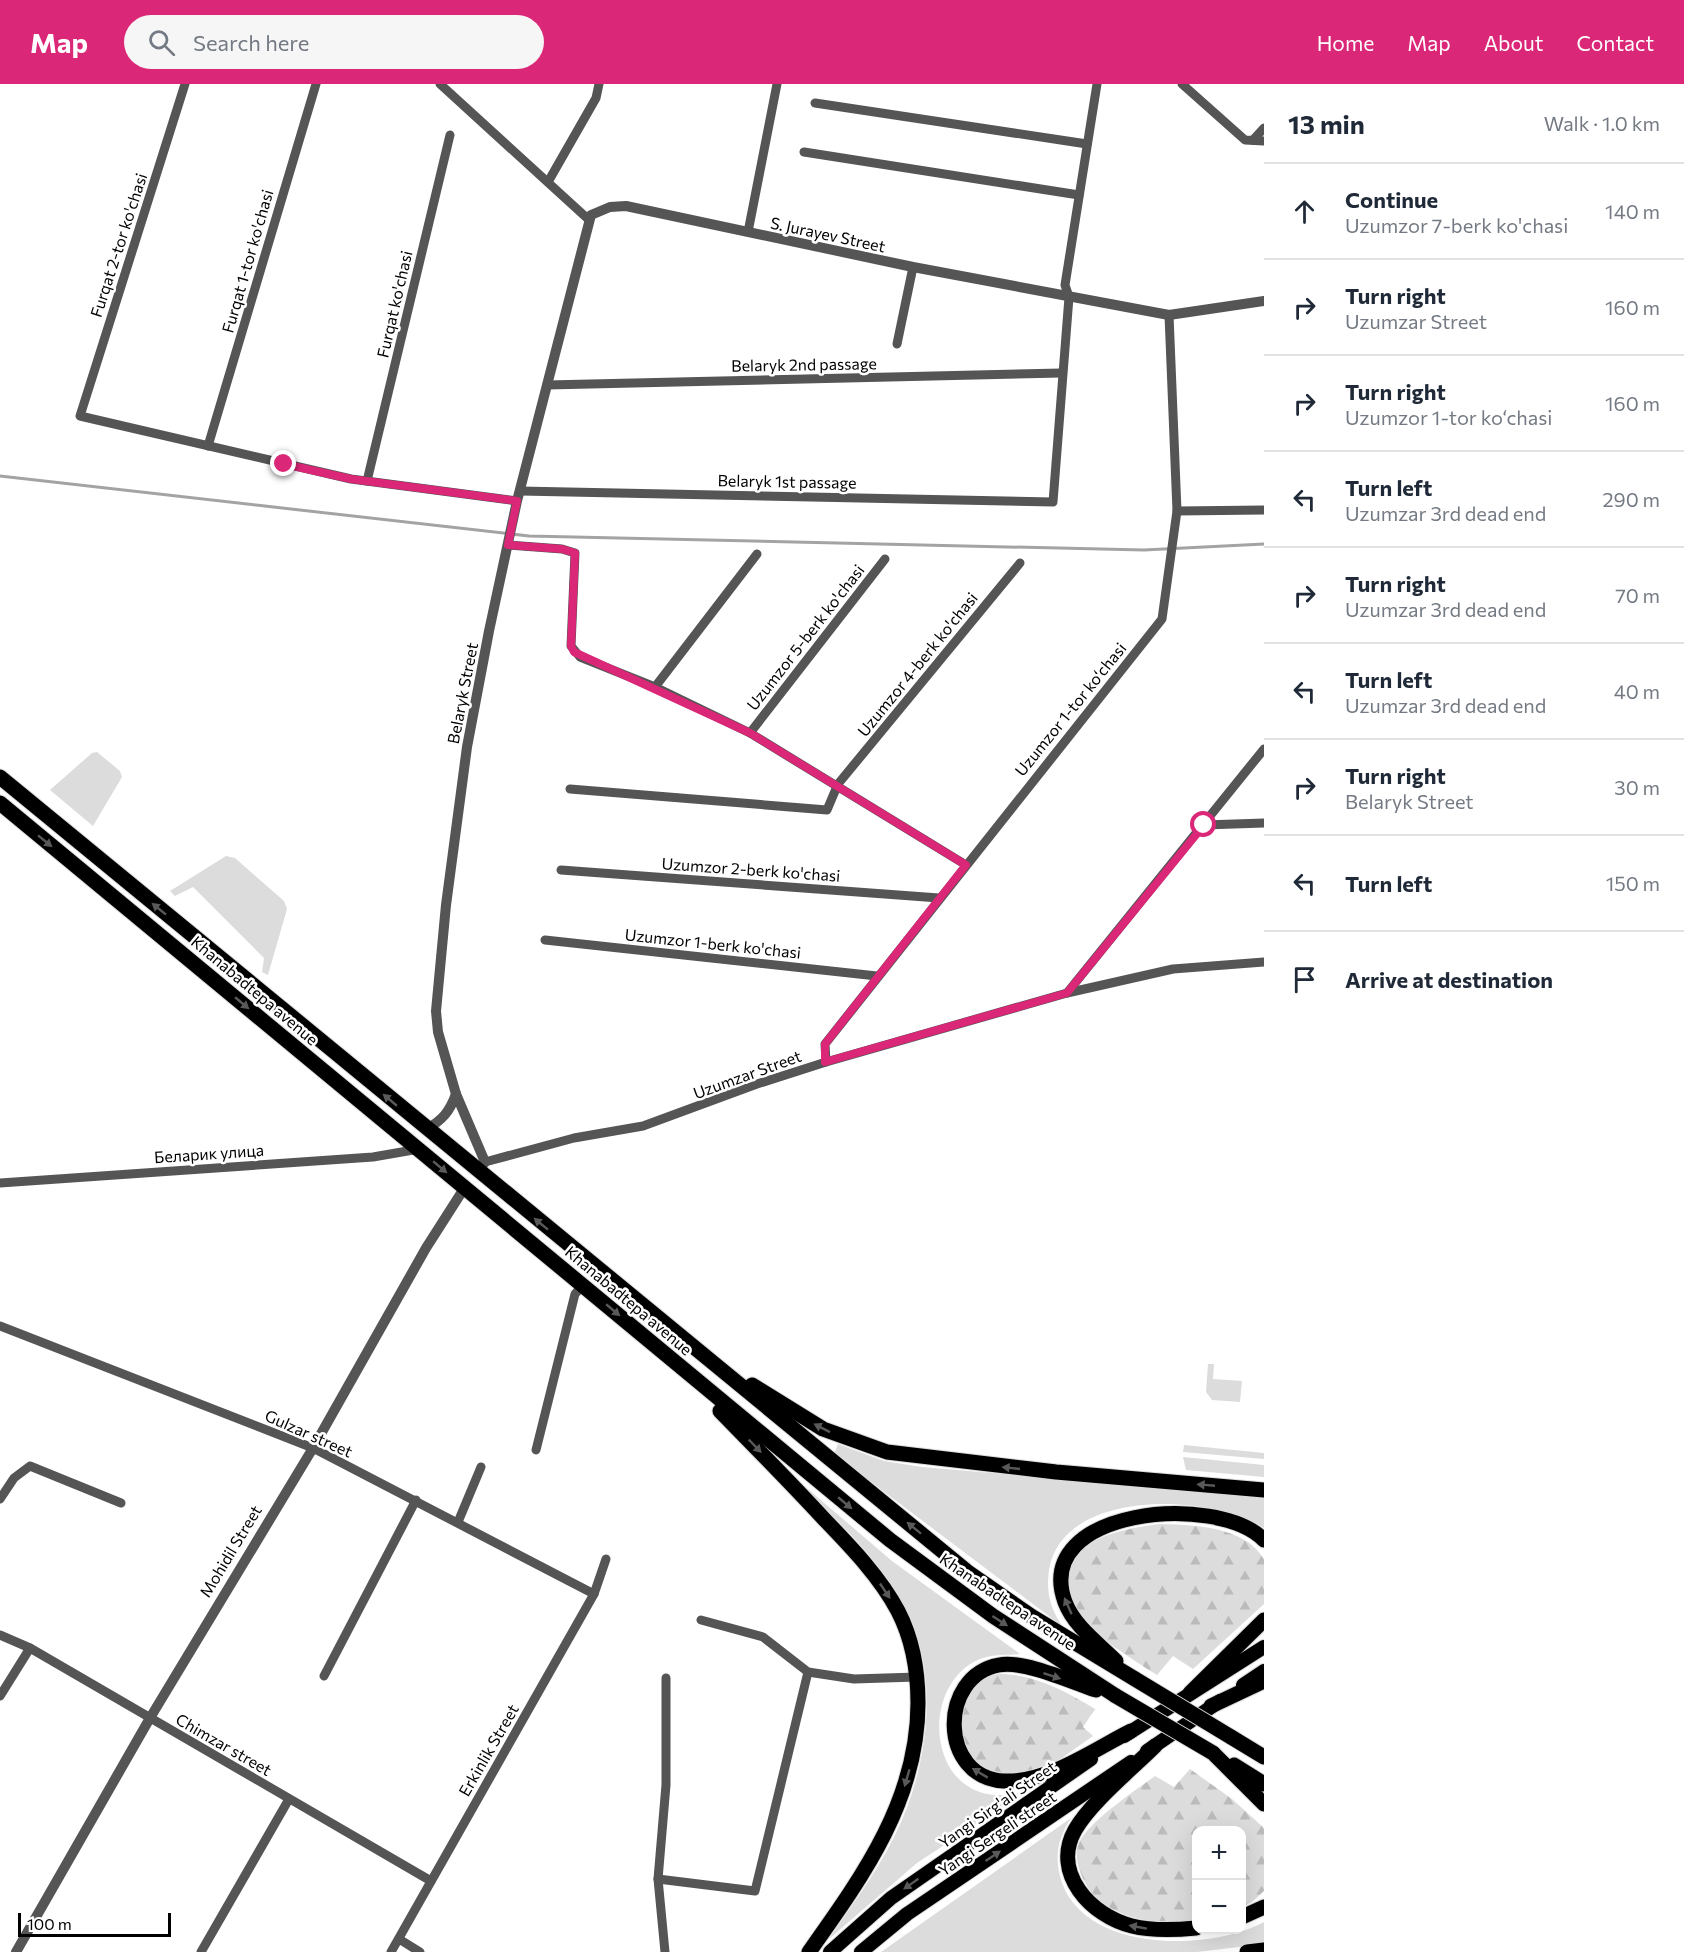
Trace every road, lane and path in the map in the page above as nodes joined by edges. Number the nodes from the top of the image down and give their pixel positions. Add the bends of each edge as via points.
1 (185, 84) edge
2 (316, 84) edge
3 (440, 84) edge
4 (599, 84) edge
5 (777, 84) edge
6 (1097, 84) edge
7 (1182, 84) edge
8 (815, 103) dead end
9 (1264, 128) edge
10 (450, 135) dead end
11 (1253, 140) junction
12 (1264, 141) edge
13 (1087, 144) junction
14 (804, 152) dead end
15 (548, 182) junction
16 (1079, 195) junction
17 (588, 219) junction
18 (748, 232) junction
19 (913, 267) junction
20 (1069, 297) junction
21 (1264, 301) edge
22 (1169, 315) junction
23 (897, 344) dead end
24 (1061, 373) junction
25 (547, 385) junction
26 (80, 416) joint
27 (208, 446) junction
28 (367, 481) junction
29 (518, 496) junction
30 (1264, 510) edge
31 (1177, 511) junction
32 (508, 545) junction
33 (757, 554) dead end
34 (885, 559) dead end
35 (1020, 563) dead end
36 (655, 687) junction
37 (750, 733) junction
38 (1264, 749) edge
39 (0, 777) edge
40 (837, 784) junction
41 (570, 789) dead end
42 (0, 803) edge
43 (1264, 823) edge
44 (1204, 825) junction
45 (966, 865) junction
46 (561, 870) dead end
47 (939, 898) junction
48 (182, 927) junction
49 (545, 940) dead end
50 (169, 943) junction
51 (1264, 962) edge
52 (877, 976) junction
53 (1067, 993) junction
54 (825, 1062) junction
55 (456, 1094) junction
56 (426, 1129) junction
57 (419, 1149) junction
58 (481, 1167) junction
59 (0, 1183) edge
60 (465, 1187) junction
61 (583, 1285) junction
62 (0, 1326) edge
63 (683, 1341) junction
64 (670, 1359) junction
65 (313, 1448) junction
66 (536, 1450) dead end
67 (481, 1467) dead end
68 (1264, 1490) edge
69 (0, 1499) edge
70 (416, 1500) junction
71 (122, 1503) dead end
72 (458, 1522) junction
73 (1264, 1540) edge
74 (606, 1560) dead end
75 (594, 1594) junction
76 (701, 1620) dead end
77 (1264, 1620) edge
78 (0, 1635) edge
79 (1264, 1647) edge
80 (30, 1648) junction
81 (1264, 1671) edge
82 (808, 1672) junction
83 (324, 1676) dead end
84 (917, 1677) junction
85 (666, 1678) dead end
86 (1135, 1679) junction
87 (1264, 1682) edge
88 (1190, 1693) junction
89 (0, 1696) edge
90 (1116, 1696) junction
91 (1211, 1706) junction
92 (150, 1718) junction
93 (1131, 1731) junction
94 (1231, 1737) junction
95 (1155, 1746) junction
96 (1264, 1752) edge
97 (1213, 1753) junction
98 (1264, 1757) edge
99 (1264, 1784) edge
100 (290, 1799) junction
101 (1264, 1804) edge
102 (658, 1879) junction
103 (431, 1881) junction
104 (1264, 1906) edge
105 (1246, 1915) edge
106 (1192, 1928) edge
107 (399, 1939) junction
108 (1264, 1950) edge
109 (16, 1952) edge
110 (201, 1952) edge
111 (391, 1952) edge
112 (420, 1952) edge
113 (665, 1952) edge
114 (809, 1952) edge
115 (830, 1952) edge
116 (861, 1952) edge
117 (1247, 1952) edge

1 - 26 street, Furqat 2-tor ko'chasi
2 - 27 street, Furqat 1-tor ko'chasi
3 - 15 street
4 - 15 street via 596,98
5 - 18 street
6 - 13 street
7 - 11 street via 1245,140
8 - 13 street
9 - 11 street
10 - 28 street, Furqat ko'chasi
11 - 12 street
13 - 16 street
14 - 16 street
15 - 17 street
16 - 20 street via 1065,285
17 - 18 street, S. Jurayev Street via 600,210 626,206
17 - 25 street, Belaryk Street
18 - 19 street, S. Jurayev Street
19 - 20 street, S. Jurayev Street
19 - 23 street
20 - 22 street, S. Jurayev Street
20 - 24 street
21 - 22 street, S. Jurayev Street
22 - 31 street, Uzumzor 1-tor ko‘chasi
24 - 25 street, Belaryk 2nd passage
24 - 29 street, Belaryk 1st passage via 1053,502
25 - 29 street, Belaryk Street
26 - 27 street, Belaryk 1st passage
27 - 28 street, Belaryk 1st passage
28 - 29 street, Belaryk 1st passage
29 - 32 street, Belaryk Street
30 - 31 street
31 - 45 street, Uzumzor 1-tor ko‘chasi via 1162,619
32 - 36 street via 575,553 571,646 574,652
32 - 55 street, Belaryk Street via 467,747 446,905 437,1021
33 - 36 street
34 - 37 street, Uzumzor 5-berk ko'chasi
35 - 40 street, Uzumzor 4-berk ko'chasi
36 - 37 street
37 - 40 street
38 - 44 street
48 -> 39 highway, Khanabadtepa avenue
40 - 41 street, Uzumzor 4-berk ko'chasi via 827,810
40 - 45 street
42 -> 50 highway, Khanabadtepa avenue
43 - 44 street
44 - 53 street
45 - 47 street, Uzumzor 1-tor ko‘chasi
46 - 47 street, Uzumzor 2-berk ko'chasi
47 - 52 street, Uzumzor 1-tor ko‘chasi
48 - 50 highway
56 -> 48 highway, Khanabadtepa avenue
49 - 52 street, Uzumzor 1-berk ko'chasi
50 -> 57 highway, Khanabadtepa avenue
51 - 53 street, Uzumzar Street via 1173,969
52 - 54 street, Uzumzor 1-tor ko‘chasi via 825,1044
53 - 54 street, Uzumzar Street
54 - 58 street, Uzumzar Street via 643,1126 563,1141
55 - 56 street via 444,1118
55 - 58 street, Belaryk Street
56 - 58 highway, Khanabadtepa avenue
57 - 59 street, Беларик улица via 373,1157
57 -> 60 highway, Khanabadtepa avenue
58 - 60 highway, Mohidil Street
63 -> 58 highway, Khanabadtepa avenue
60 - 61 highway, Khanabadtepa avenue
60 - 65 street, Mohidil Street
61 -> 64 highway, Khanabadtepa avenue
61 - 66 street via 575,1294
62 - 65 street, Gulzar street
68 -> 63 highway via 1045,1471 887,1452 823,1429
86 -> 63 highway, Khanabadtepa avenue via 969,1573
64 -> 84 highway via 836,1531 879,1582 904,1624
64 -> 90 highway, Khanabadtepa avenue via 918,1562
65 - 70 street, Gulzar street
65 - 92 street, Mohidil Street
67 - 72 street
69 - 71 street via 14,1478 30,1466
70 - 72 street, Gulzar street
70 - 83 street
72 - 75 street, Gulzar street
86 -> 73 highway via 1085,1631 1065,1602 1064,1567 1081,1542 1115,1523 1170,1514 1222,1517 1249,1528
74 - 75 street, Erkinlik Street
75 - 103 street, Erkinlik Street
76 - 82 street via 763,1637
77 - 88 highway
78 - 80 street, Chimzar street
79 - 88 main road
80 - 89 street
80 - 92 street, Chimzar street
81 - 91 main road
82 - 84 street via 854,1679
82 - 102 street via 755,1892
84 -> 114 highway via 915,1749 899,1803 873,1857
85 - 102 street via 666,1785
86 - 94 highway, Khanabadtepa avenue, bridge
87 - 91 highway
88 - 93 main road, Yangi Sirg'ali Street
93 -> 90 highway via 1049,1772 1012,1781 979,1774 968,1765 956,1744 953,1722 959,1697 972,1678 995,1666 1007,1664 1036,1670
90 - 97 highway, Khanabadtepa avenue, bridge
91 - 95 main road
92 - 100 street, Chimzar street
92 - 109 street, Mohidil Street
93 -> 115 main road, Yangi Sirg'ali Street via 891,1898
94 - 96 highway
94 - 98 highway, Khanabadtepa avenue
106 -> 95 highway via 1147,1928 1114,1919 1084,1898 1070,1871 1070,1842 1079,1824
116 -> 95 main road, Yangi Sergeli street via 907,1914
97 - 99 highway, Khanabadtepa avenue
97 - 101 highway
100 - 103 street, Chimzar street
100 - 110 street
102 - 113 street
103 - 107 street, Erkinlik Street
104 - 105 highway
107 - 111 street, Erkinlik Street
107 - 112 street
108 - 117 highway

